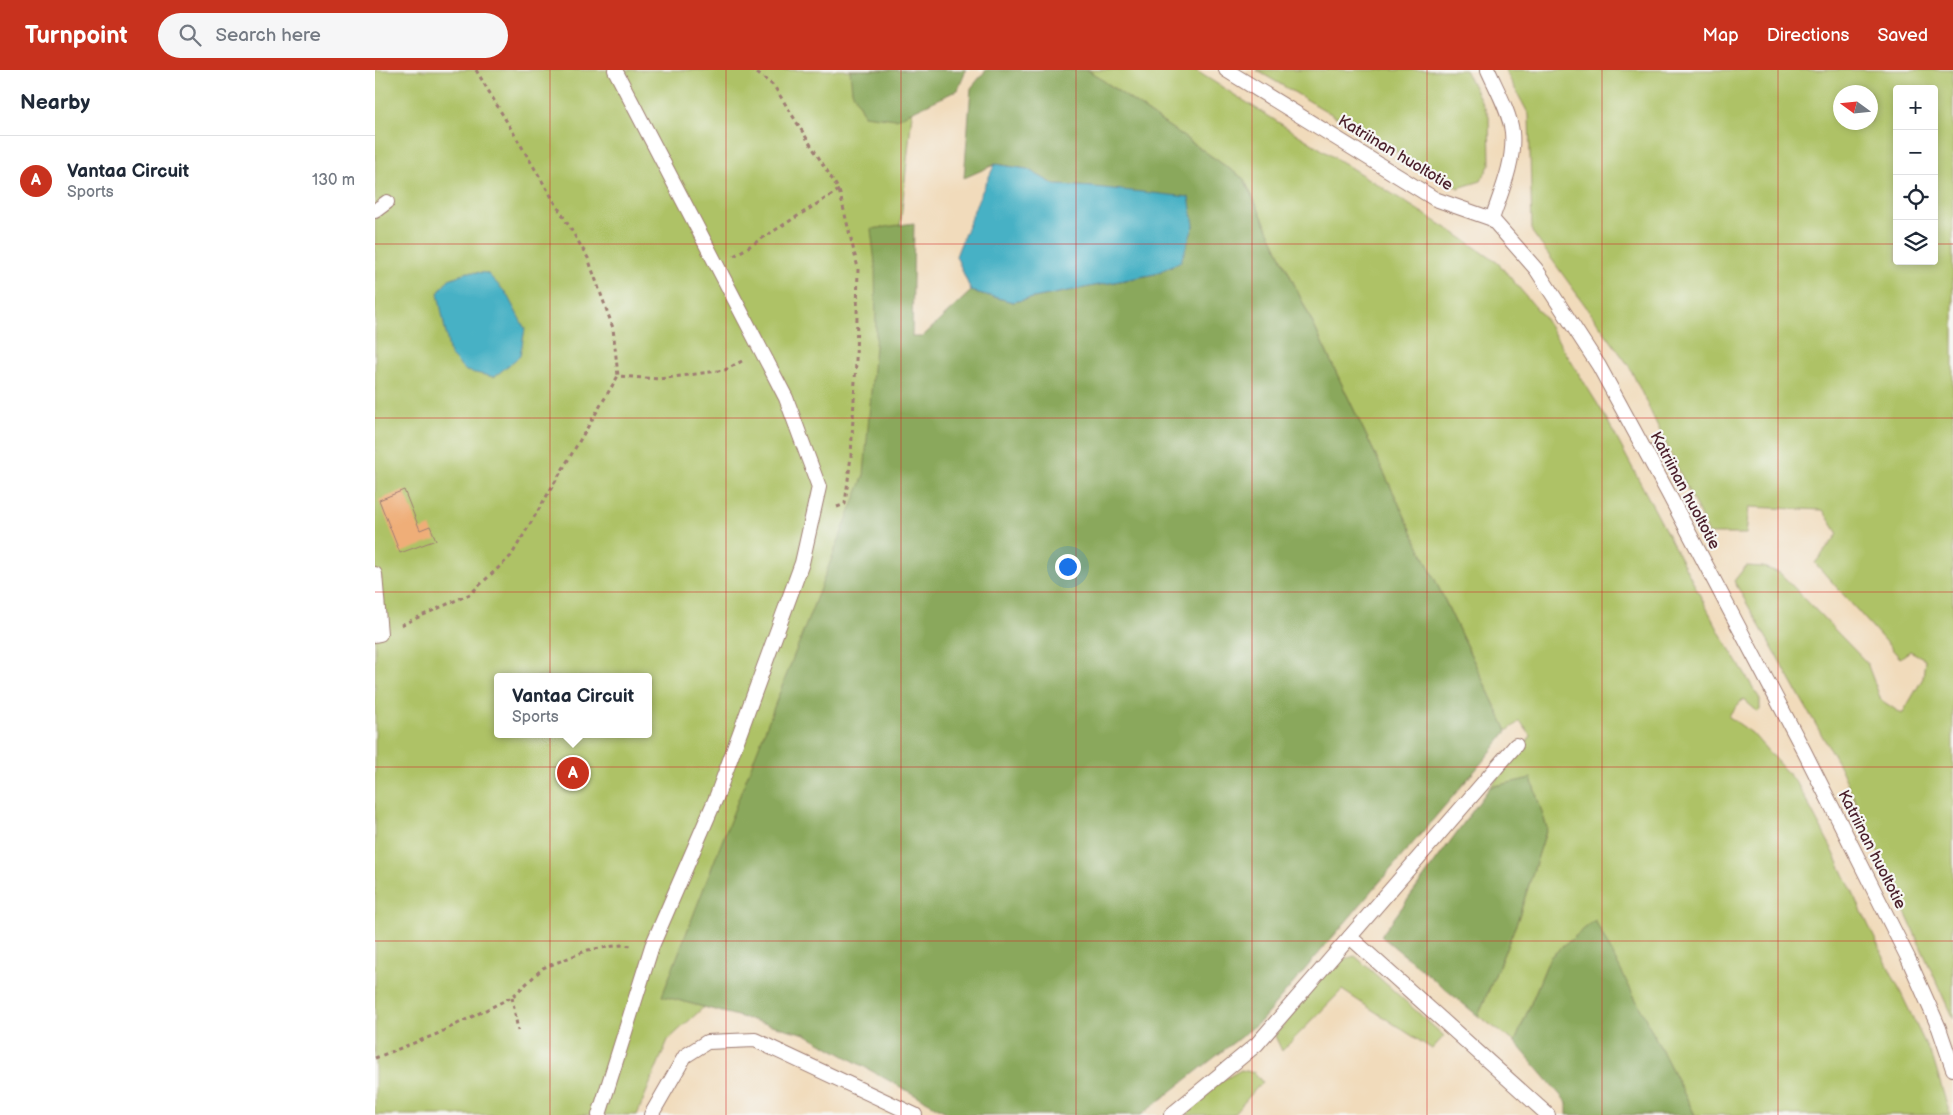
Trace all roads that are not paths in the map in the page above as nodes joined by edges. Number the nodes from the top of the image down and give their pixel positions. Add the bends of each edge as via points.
1 (615, 70) edge
2 (1226, 70) edge
3 (1488, 70) edge
4 (387, 202) dead end
5 (375, 211) edge
6 (1492, 219) junction
7 (375, 574) edge
8 (378, 635) edge
9 (1517, 745) dead end
10 (1350, 937) junction
11 (1953, 1069) edge
12 (599, 1115) edge
13 (651, 1115) edge
14 (915, 1115) edge
15 (1171, 1115) edge
16 (1548, 1115) edge

1 - 12 lane via 787,398 819,487 802,563 716,798 652,946
2 - 6 lane, Katriinan huoltotie via 1435,199
3 - 6 lane via 1512,132 1510,165
4 - 5 lane
6 - 11 lane, Katriinan huoltotie via 1536,269 1599,366 1668,492 1805,751 1908,958
7 - 8 lane
9 - 10 lane
10 - 15 lane via 1257,1044
10 - 16 lane
13 - 14 lane via 685,1056 707,1042 755,1040

